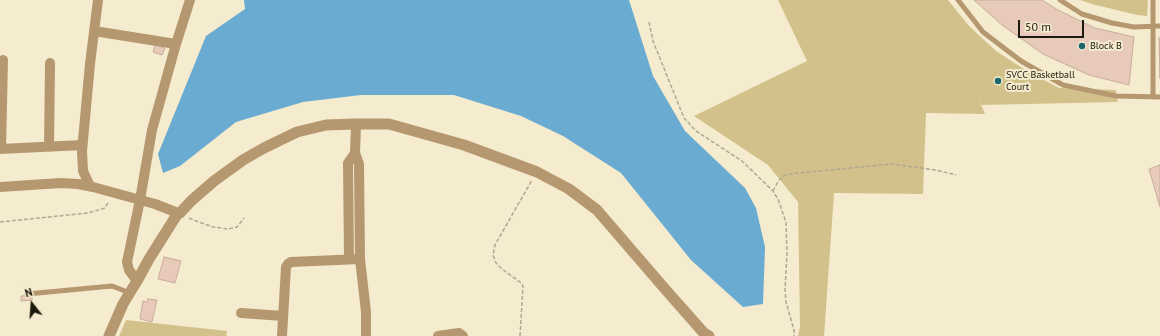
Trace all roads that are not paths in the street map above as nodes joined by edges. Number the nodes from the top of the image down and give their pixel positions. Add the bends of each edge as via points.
1 (98, 0) edge
2 (190, 0) edge
3 (958, 0) edge
4 (1060, 0) edge
5 (1153, 0) edge
6 (1153, 26) junction
7 (1160, 26) edge
8 (94, 31) junction
9 (176, 44) junction
10 (3, 60) dead end
11 (50, 63) dead end
12 (1153, 96) junction
13 (1160, 97) edge
14 (356, 124) junction
15 (82, 145) junction
16 (49, 147) junction
17 (0, 149) edge
18 (355, 153) junction
19 (90, 186) junction
20 (0, 187) edge
21 (140, 200) junction
22 (179, 213) junction
23 (349, 259) junction
24 (360, 259) junction
25 (136, 281) junction
26 (130, 293) junction
27 (28, 294) dead end
28 (241, 313) dead end
29 (283, 316) junction
30 (109, 336) edge
31 (282, 336) edge
32 (366, 336) edge
33 (438, 336) edge
34 (463, 336) edge
35 (709, 336) edge

1 - 8 street
2 - 9 street
3 - 12 lane via 983,32 1020,60 1063,85 1116,96
4 - 6 lane via 1082,14 1112,23 1134,27
5 - 6 lane
6 - 7 lane
6 - 12 lane
8 - 9 street
8 - 15 street
9 - 21 street via 152,130
10 - 17 street
11 - 16 street
12 - 13 lane
14 - 18 street
14 - 22 street via 326,125 297,132 264,148 214,181
14 - 35 street via 389,124 464,145 537,172 569,189 597,210
15 - 16 street
15 - 19 street via 83,171
16 - 17 street
18 - 23 street via 348,163
18 - 24 street via 360,164
19 - 20 street via 61,183
19 - 21 street
21 - 22 street
21 - 25 street via 127,262
22 - 25 street
23 - 24 street
23 - 29 street via 288,264
24 - 32 street
25 - 26 street
26 - 27 lane via 112,286
26 - 30 street
28 - 29 street
29 - 31 street
33 - 34 street via 459,332

